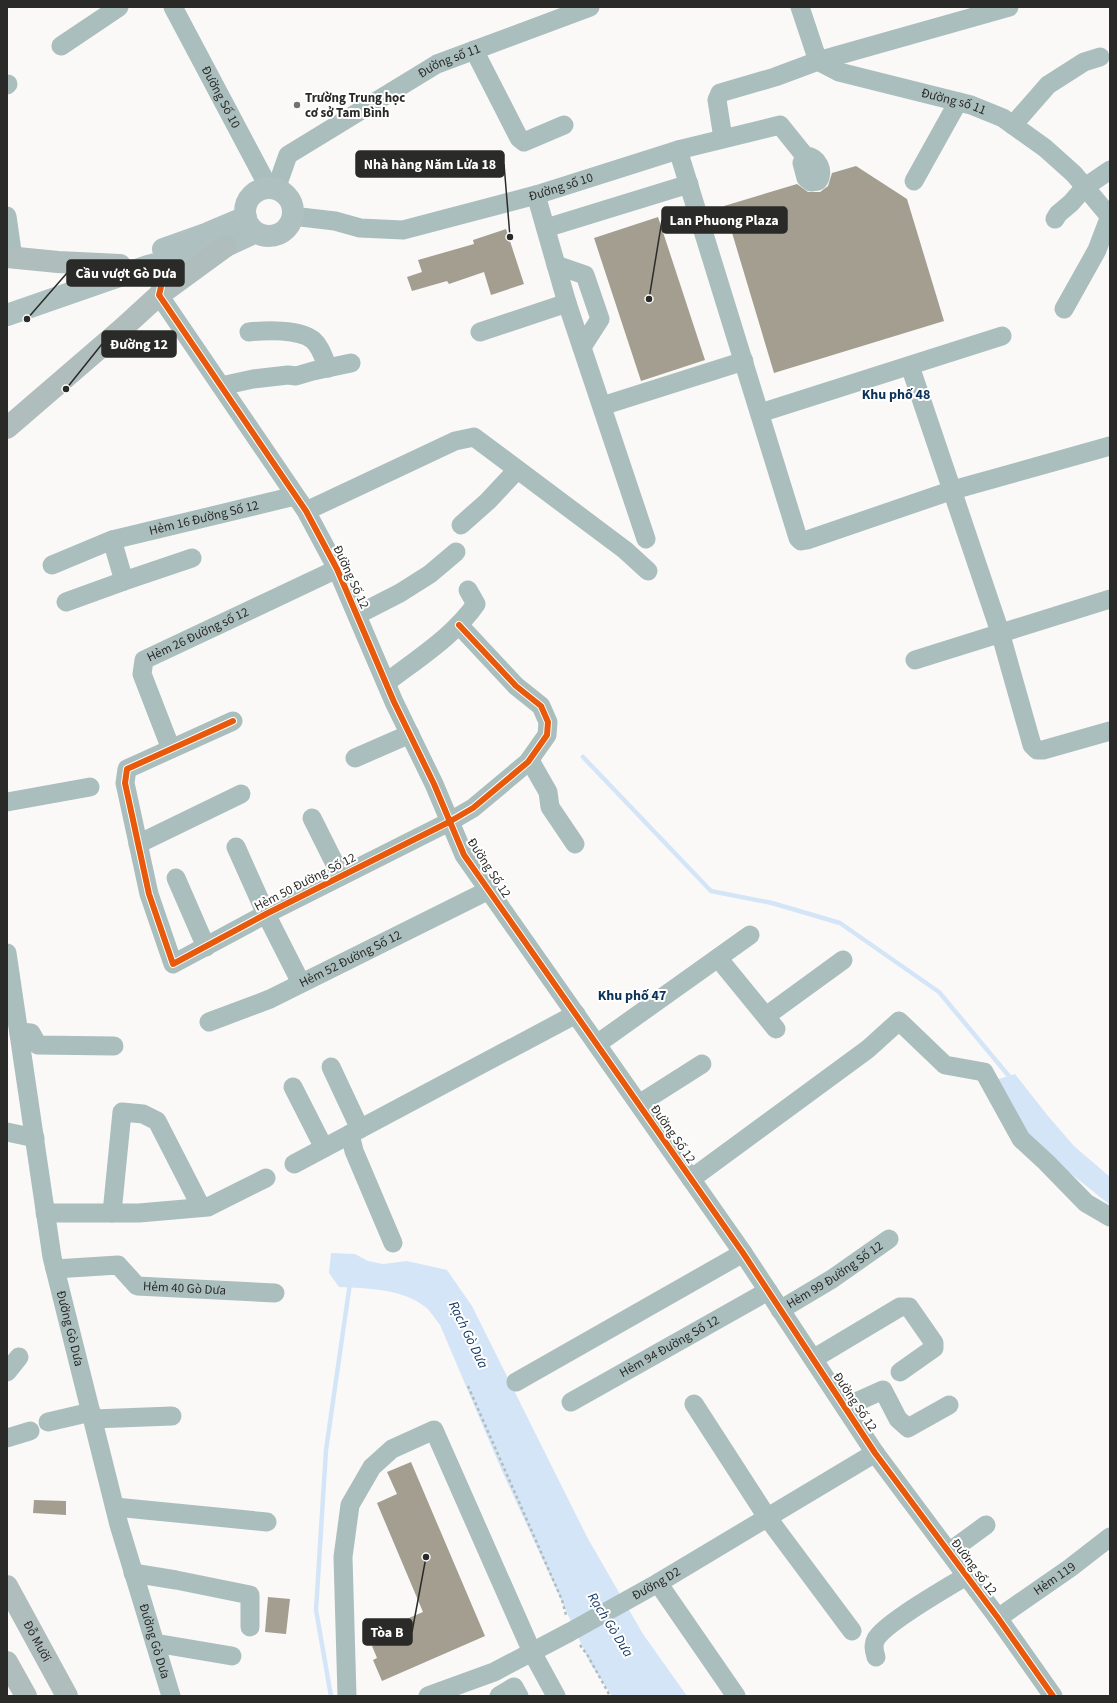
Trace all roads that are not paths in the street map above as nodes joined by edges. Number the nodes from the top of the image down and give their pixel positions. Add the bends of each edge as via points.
1 (119, 7) edge
2 (590, 7) edge
3 (800, 7) edge
4 (1008, 7) edge
5 (179, 10) edge
6 (61, 46) dead end
7 (474, 50) junction
8 (1100, 58) dead end
9 (818, 61) junction
10 (958, 102) junction
11 (564, 125) dead end
12 (1013, 125) junction
13 (722, 138) junction
14 (678, 150) junction
15 (805, 156) dead end
16 (1110, 170) edge
17 (914, 181) dead end
18 (689, 184) junction
19 (1085, 187) junction
20 (273, 189) junction
21 (536, 195) junction
22 (7, 216) edge
23 (292, 216) junction
24 (1110, 217) edge
25 (1055, 219) dead end
26 (251, 225) junction
27 (546, 228) junction
28 (226, 246) junction
29 (10, 258) edge
30 (120, 265) junction
31 (556, 265) junction
32 (148, 266) junction
33 (159, 295) junction
34 (7, 300) edge
35 (568, 303) junction
36 (1064, 309) dead end
37 (7, 315) edge
38 (249, 332) dead end
39 (480, 332) dead end
40 (1002, 336) dead end
41 (582, 347) junction
42 (744, 361) junction
43 (351, 363) dead end
44 (910, 366) junction
45 (328, 368) junction
46 (221, 386) junction
47 (602, 406) junction
48 (760, 413) junction
49 (7, 428) edge
50 (1110, 446) edge
51 (517, 470) junction
52 (952, 490) junction
53 (301, 503) junction
54 (461, 525) dead end
55 (646, 539) dead end
56 (112, 540) junction
57 (456, 552) dead end
58 (192, 558) dead end
59 (52, 565) dead end
60 (337, 569) junction
61 (648, 571) dead end
62 (124, 581) junction
63 (468, 590) dead end
64 (1110, 599) edge
65 (66, 602) dead end
66 (357, 615) junction
67 (459, 625) junction
68 (1000, 632) junction
69 (915, 660) dead end
70 (386, 683) junction
71 (233, 722) dead end
72 (1110, 731) edge
73 (410, 734) junction
74 (170, 749) junction
75 (355, 758) dead end
76 (528, 762) junction
77 (90, 787) dead end
78 (241, 794) dead end
79 (7, 802) edge
80 (312, 818) dead end
81 (449, 822) junction
82 (138, 844) junction
83 (576, 844) dead end
84 (236, 847) dead end
85 (341, 876) junction
86 (176, 878) dead end
87 (489, 890) junction
88 (266, 914) junction
89 (750, 935) dead end
90 (206, 947) junction
91 (7, 952) edge
92 (718, 958) junction
93 (843, 960) dead end
94 (301, 983) junction
95 (576, 1014) junction
96 (209, 1022) dead end
97 (19, 1032) junction
98 (597, 1044) junction
99 (114, 1046) dead end
100 (702, 1064) dead end
101 (331, 1067) dead end
102 (293, 1087) dead end
103 (638, 1104) junction
104 (355, 1131) junction
105 (7, 1132) edge
106 (35, 1138) junction
107 (324, 1148) junction
108 (294, 1164) dead end
109 (266, 1178) dead end
110 (691, 1179) junction
111 (201, 1208) junction
112 (45, 1213) junction
113 (112, 1213) junction
114 (1110, 1217) edge
115 (889, 1239) dead end
116 (393, 1243) dead end
117 (743, 1253) junction
118 (55, 1269) junction
119 (768, 1291) junction
120 (275, 1293) dead end
121 (780, 1310) junction
122 (813, 1359) junction
123 (900, 1372) dead end
124 (516, 1382) dead end
125 (571, 1402) dead end
126 (694, 1404) dead end
127 (949, 1405) dead end
128 (844, 1407) junction
129 (92, 1415) junction
130 (172, 1416) dead end
131 (48, 1422) dead end
132 (30, 1431) dead end
133 (7, 1438) edge
134 (875, 1453) junction
135 (115, 1507) junction
136 (767, 1517) junction
137 (267, 1522) dead end
138 (986, 1525) dead end
139 (1110, 1537) edge
140 (949, 1552) junction
141 (133, 1573) junction
142 (966, 1576) junction
143 (658, 1583) junction
144 (7, 1586) edge
145 (7, 1611) edge
146 (998, 1618) junction
147 (250, 1627) dead end
148 (852, 1631) dead end
149 (155, 1643) junction
150 (532, 1652) junction
151 (232, 1656) dead end
152 (876, 1657) dead end
153 (7, 1662) edge
154 (1050, 1695) edge
155 (26, 1696) edge
156 (53, 1696) edge
157 (67, 1696) edge
158 (171, 1696) edge
159 (347, 1696) edge
160 (428, 1696) edge
161 (499, 1696) edge
162 (519, 1696) edge
163 (556, 1696) edge
164 (736, 1696) edge

1 - 6 street
2 - 7 street, Đường số 11
3 - 9 street
4 - 9 street
5 - 20 street, Đường Số 10
7 - 11 street via 519,138 524,142
7 - 20 street, Đường số 11 via 437,64 288,155
8 - 12 street via 1084,62 1048,85
9 - 10 street, Đường số 11 via 839,72
9 - 13 street via 720,93 716,100
10 - 12 street, Đường số 11 via 972,105
10 - 17 street
12 - 19 street, Đường số 11 via 1068,168
13 - 14 street, Đường số 10
13 - 15 street, Đường số 10 via 780,125
14 - 18 street
14 - 21 street, Đường số 10
16 - 19 street
18 - 27 street
18 - 42 street
19 - 24 street, Đường số 11
19 - 25 street
20 - 23 main road via 285,194 289,199
20 - 26 main road via 261,190 250,198 246,210
21 - 23 street, Đường số 10 via 403,230 360,228 335,221
21 - 27 street
22 - 29 street
23 - 26 main road via 288,227 279,234 267,236
24 - 36 street via 1097,250
26 - 28 main road
26 - 30 main road via 208,233
27 - 31 street
28 - 32 main road
28 - 33 highway
29 - 30 highway
30 - 34 main road
31 - 35 street
31 - 41 street via 585,275 600,319
32 - 33 street via 157,269 161,275
32 - 37 main road
33 - 46 street, Đường Số 12
33 - 49 highway
35 - 39 street
35 - 41 street
38 - 45 street via 266,330 293,333 313,340 322,352
40 - 44 street
41 - 47 street
42 - 47 street
42 - 48 street
43 - 45 street
44 - 48 street
44 - 52 street
45 - 46 street via 296,376 260,378
46 - 53 street, Đường Số 12
47 - 55 street
48 - 52 street via 801,541
50 - 52 street
51 - 53 street, Hẻm 16 Đường Số 12 via 474,437 455,441
51 - 54 street
51 - 61 street, Hẻm 16 Đường Số 12 via 625,550
52 - 68 street
53 - 56 street, Hẻm 16 Đường Số 12
53 - 60 street, Đường Số 12
56 - 59 street, Hẻm 16 Đường Số 12
56 - 62 street
57 - 66 street via 430,574
58 - 62 street
60 - 66 street, Đường Số 12
60 - 74 street, Hẻm 26 Đường số 12 via 144,660 142,674
62 - 65 street
63 - 67 street via 476,604
64 - 68 street
66 - 70 street, Đường Số 12
67 - 70 street
67 - 76 street, Hẻm 50 Đường Số 12 via 516,686 541,706 549,731
68 - 69 street
68 - 72 street via 1032,745 1037,750
70 - 73 street, Đường Số 12
71 - 74 street
73 - 75 street
73 - 81 street, Đường Số 12
74 - 82 street via 127,769 125,783
76 - 81 street, Hẻm 50 Đường Số 12 via 473,808
76 - 83 street via 532,764 548,792 550,806
77 - 79 street
78 - 82 street
80 - 85 street
81 - 85 street, Hẻm 50 Đường Số 12
81 - 87 street, Đường Số 12 via 464,855
82 - 90 street, Hẻm 50 Đường Số 12 via 149,894 173,964
84 - 88 street
85 - 88 street, Hẻm 50 Đường Số 12
86 - 90 street
87 - 94 street, Hẻm 52 Đường Số 12
87 - 95 street, Đường Số 12
88 - 90 street, Hẻm 50 Đường Số 12
88 - 94 street
89 - 92 street
91 - 97 street, Đường Gò Dưa
92 - 93 street via 771,1023
92 - 98 street
94 - 96 street, Hẻm 52 Đường Số 12 via 270,999
95 - 98 street, Đường Số 12
95 - 104 street
97 - 99 street via 31,1033 38,1045
97 - 106 street, Đường Gò Dưa
98 - 103 street, Đường Số 12
100 - 103 street
101 - 104 street
102 - 107 street
103 - 110 street, Đường Số 12
104 - 107 street
104 - 116 street via 354,1151
105 - 106 street
106 - 112 street, Đường Gò Dưa
107 - 108 street
109 - 111 street via 208,1207
110 - 114 street via 868,1049 899,1021 945,1065 984,1072 1021,1139 1086,1202
110 - 117 street, Đường Số 12
111 - 113 street
111 - 113 street via 157,1120 143,1114 122,1112
112 - 113 street
112 - 118 street, Đường Gò Dưa
115 - 121 street, Hẻm 99 Đường Số 12 via 832,1279
117 - 119 street, Đường Số 12
117 - 124 street
118 - 120 street, Hẻm 40 Gò Dưa via 118,1265 137,1286
118 - 129 street, Đường Gò Dưa
119 - 121 street, Đường Số 12
119 - 125 street, Hẻm 94 Đường Số 12
121 - 122 street, Đường Số 12
122 - 123 street via 900,1307 909,1307 934,1343 934,1348
122 - 128 street, Đường Số 12
126 - 136 street
127 - 128 street via 908,1428 898,1420 883,1390
128 - 134 street, Đường Số 12
129 - 130 street
129 - 131 street
129 - 135 street, Đường Gò Dưa
132 - 133 street
134 - 136 street, Đường D2
134 - 140 street, Đường số 12
135 - 137 street
135 - 141 street, Đường Gò Dưa
136 - 143 street, Đường D2
136 - 148 street
138 - 140 street
139 - 146 street, Hẻm 119
140 - 142 street, Đường số 12
141 - 147 street via 250,1595
141 - 149 street, Đường Gò Dưa
142 - 146 street, Đường số 12
142 - 152 street via 883,1631 875,1640
143 - 150 street, Đường D2
143 - 164 street
144 - 157 highway, Đỗ Mười
145 - 156 highway, Đỗ Mười
146 - 154 street, Đường số 12
149 - 151 street
149 - 158 street, Đường Gò Dưa
150 - 159 street via 434,1430 392,1449 372,1467 350,1505 343,1557
150 - 160 street, Đường D2 via 494,1672
150 - 163 street
153 - 155 highway
161 - 162 street via 514,1687

